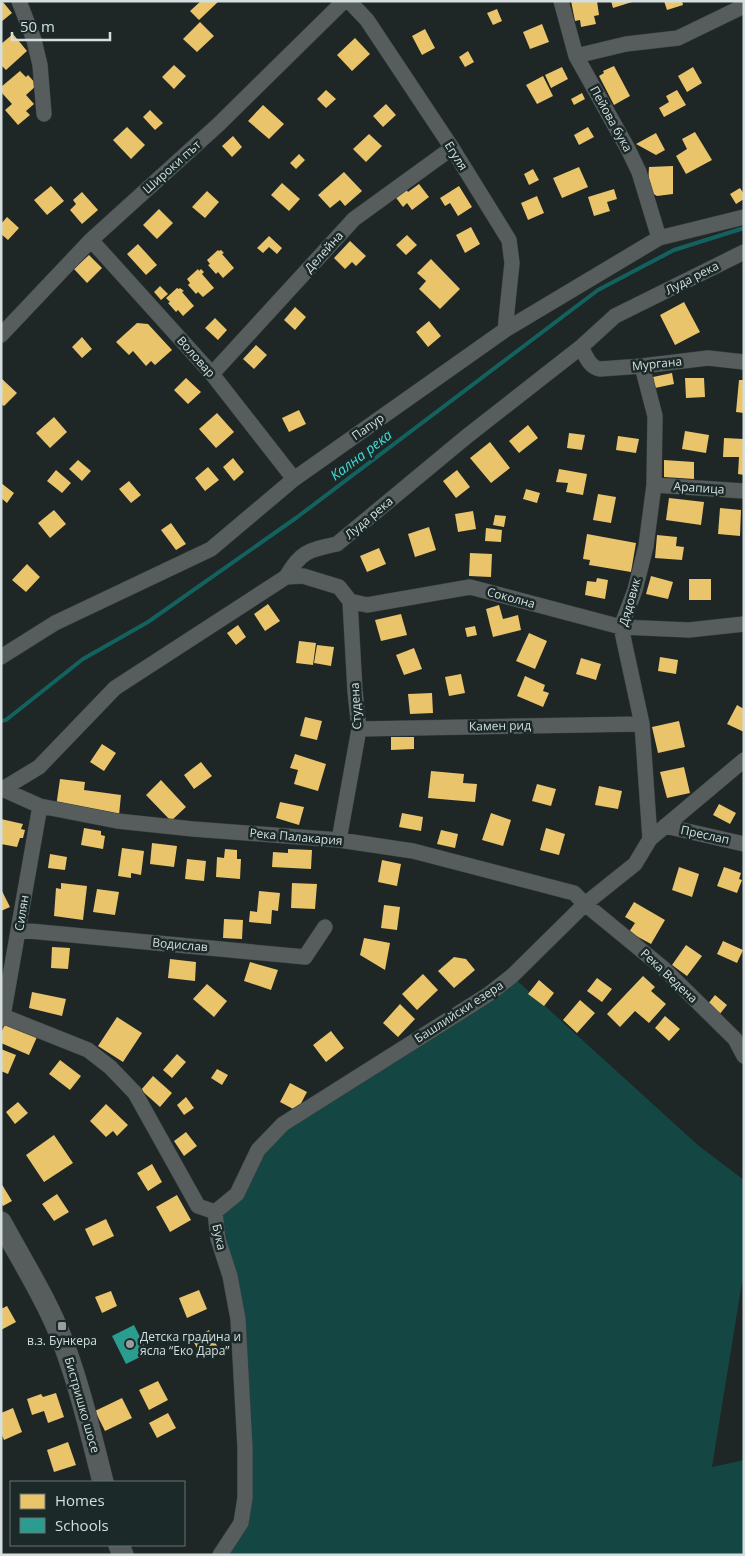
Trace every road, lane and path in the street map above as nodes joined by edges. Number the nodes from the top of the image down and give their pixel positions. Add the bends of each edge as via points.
1 (19, 1) edge
2 (344, 1) edge
3 (349, 1) edge
4 (561, 1) edge
5 (744, 6) edge
6 (576, 56) junction
7 (44, 114) dead end
8 (452, 148) junction
9 (744, 217) edge
10 (659, 238) junction
11 (91, 240) junction
12 (744, 252) edge
13 (505, 330) junction
14 (1, 335) edge
15 (581, 347) junction
16 (744, 362) edge
17 (642, 366) junction
18 (212, 374) junction
19 (294, 479) junction
20 (654, 485) junction
21 (744, 491) edge
22 (286, 577) junction
23 (350, 601) junction
24 (744, 624) edge
25 (620, 627) junction
26 (1, 657) edge
27 (642, 724) junction
28 (359, 729) junction
29 (744, 760) edge
30 (2, 790) edge
31 (40, 806) junction
32 (665, 826) junction
33 (650, 839) junction
34 (339, 840) junction
35 (744, 844) edge
36 (585, 904) junction
37 (325, 927) dead end
38 (19, 930) junction
39 (2, 1017) edge
40 (744, 1056) edge
41 (215, 1212) junction
42 (1, 1222) edge
43 (103, 1481) edge
44 (220, 1555) edge

1 - 7 street via 40,65
2 - 11 street, Широки път via 219,124
3 - 8 street, Егуля via 367,20
4 - 6 street, Пейова бука
5 - 6 street via 678,38 626,44
6 - 10 street, Пейова бука via 628,149
8 - 13 street, Егуля via 509,240 512,263
8 - 18 street, Делейна via 354,219
9 - 10 street, Папур
10 - 13 street, Папур
11 - 14 street, Широки път
11 - 18 street, Воловар
12 - 15 street, Луда река via 615,316
13 - 19 street, Папур
15 - 17 street, Мургана via 594,368
15 - 22 street, Луда река via 337,544 313,550 296,560
16 - 17 street, Мургана via 708,358
17 - 20 street, Дядовик via 655,416
18 - 19 street, Воловар
19 - 26 street, Папур via 210,549 55,623
20 - 21 street, Арапица
20 - 25 street, Дядовик via 646,546 635,590
22 - 23 street via 303,576 339,587
22 - 30 street, Луда река via 115,688 39,767
23 - 25 street, Соколна via 367,605 470,588
23 - 28 street, Студена
24 - 25 street, Соколна via 689,630
25 - 27 street, Дядовик
27 - 28 street, Камен рид
27 - 33 street, Дядовик
28 - 34 street, Студена
29 - 32 street, Башлийски езера
30 - 31 street, Река Палакария
31 - 34 street, Река Палакария via 117,821
31 - 38 street, Силян
32 - 33 street, Башлийски езера
32 - 35 street, Преслап
33 - 36 street, Башлийски езера via 635,864
34 - 36 street, Река Палакария via 413,851 574,893
36 - 40 street, Река Ведена via 663,968 735,1039
36 - 41 street, Башлийски езера via 512,976 489,994 283,1124 258,1150 237,1194
37 - 38 street, Водислав via 305,957
38 - 39 street, Силян
39 - 41 street, Бука via 88,1050 110,1067 135,1094 198,1206
41 - 44 street, Бука via 218,1239 230,1276 238,1319 245,1448 241,1523
42 - 43 street, Бистришко шосе via 63,1342

